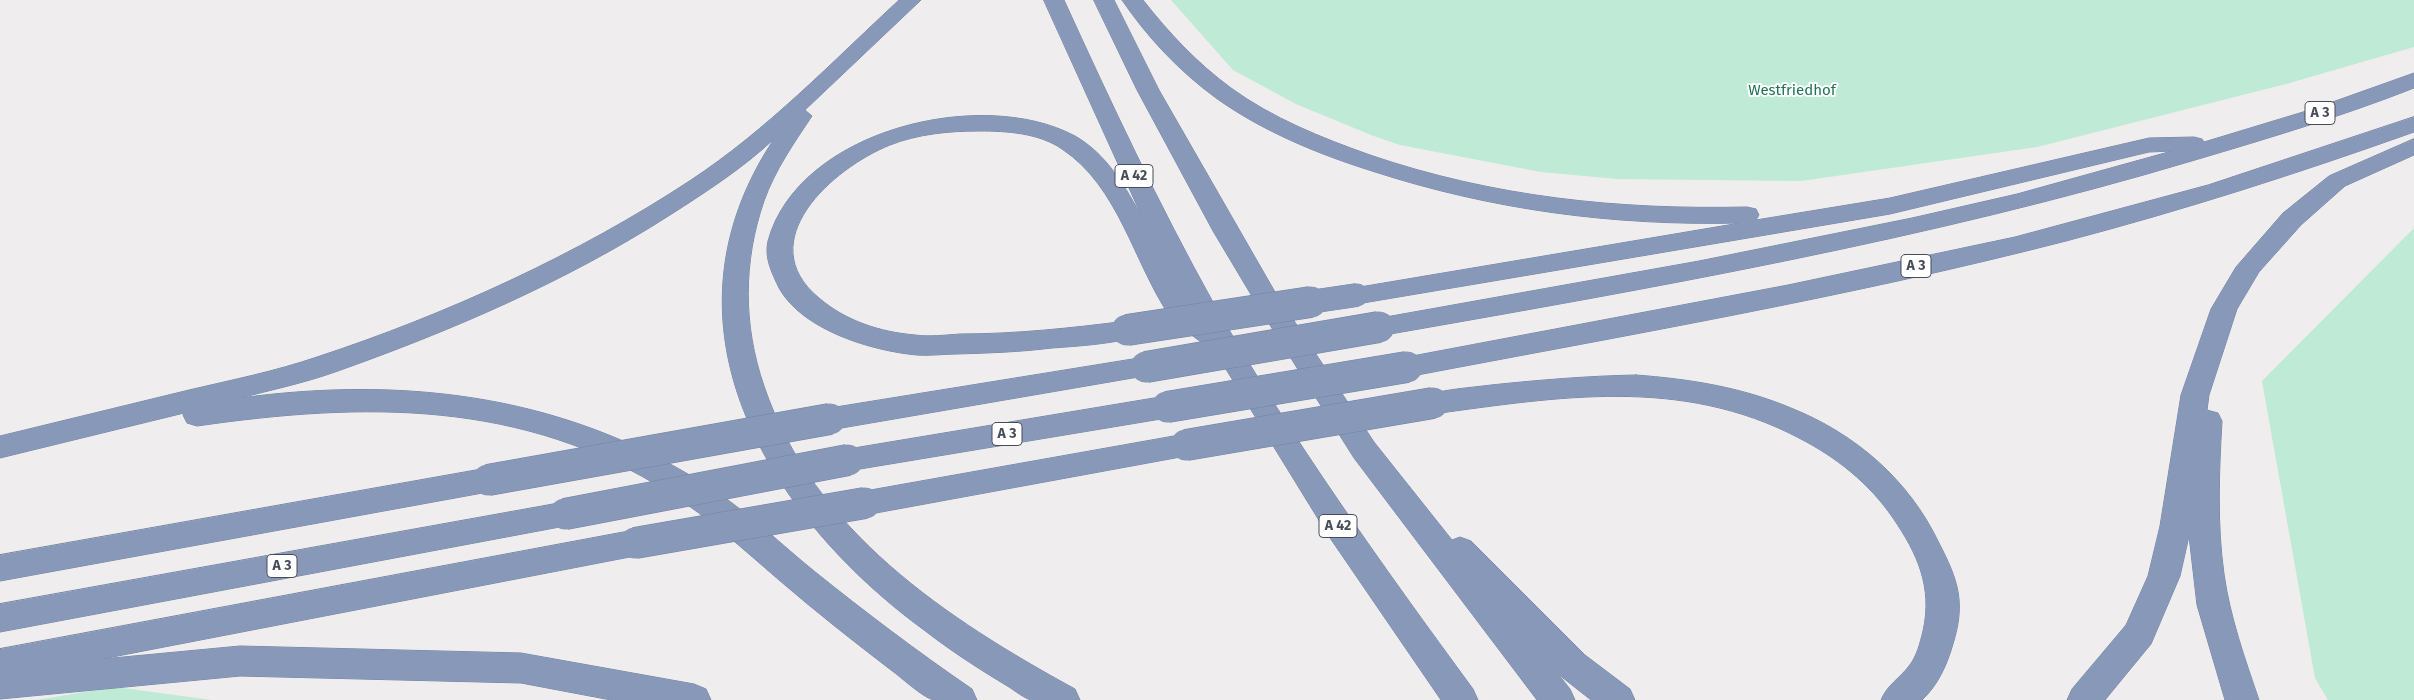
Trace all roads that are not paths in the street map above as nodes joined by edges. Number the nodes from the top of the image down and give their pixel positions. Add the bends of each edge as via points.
1 (911, 0) edge
2 (1054, 0) edge
3 (1104, 0) edge
4 (1132, 0) edge
5 (826, 80) junction
6 (2414, 80) edge
7 (2414, 124) edge
8 (2226, 144) junction
9 (2414, 146) edge
10 (1945, 192) junction
11 (1225, 346) junction
12 (2210, 352) junction
13 (30, 440) junction
14 (0, 448) edge
15 (1364, 450) junction
16 (0, 568) edge
17 (0, 618) edge
18 (0, 664) edge
19 (0, 684) edge
20 (694, 700) edge
21 (960, 700) edge
22 (1063, 700) edge
23 (1461, 700) edge
24 (1558, 700) edge
25 (1618, 700) edge
26 (1898, 700) edge
27 (2084, 700) edge
28 (2242, 700) edge

1 - 5 highway
2 - 11 highway, A 42 via 1136,179
3 - 15 highway via 1148,90 1226,231
4 - 10 highway via 1172,50 1240,104 1342,154 1440,186 1572,210 1677,217 1750,215
5 - 13 highway via 752,147 700,185 619,236 527,283 324,365
5 - 22 highway via 772,160 753,200 741,242 735,314 738,342 755,400 776,445 805,494 850,549 970,645
6 - 8 highway, A 3
7 - 17 highway, A 3, bridge via 2343,150 2197,195 2017,244 1737,305 1407,367 848,460
8 - 10 highway via 2149,145
8 - 16 highway, A 3, bridge via 1979,211 1704,270 830,419
9 - 12 highway via 2338,181 2292,219 2249,268 2224,309
10 - 11 highway, bridge via 1880,207 1356,295 1127,330 1017,344 917,345 867,336 832,321 811,308 785,278 779,261 779,241 784,223 801,196 824,172 874,143 912,132 957,125 1004,125 1038,131 1067,142 1095,162 1112,186 1180,311
11 - 23 highway, A 42 via 1324,506
12 - 27 highway via 2195,395 2176,526 2164,576 2139,634
12 - 28 highway via 2203,484 2208,576 2229,663
13 - 14 highway
13 - 21 highway via 224,410 302,402 390,402 467,408 536,421 602,443 650,466 708,502 868,635
15 - 24 highway
15 - 25 highway via 1573,666
18 - 26 highway, bridge via 635,543 1186,445 1433,403 1538,390 1628,385 1695,389 1746,401 1799,422 1852,455 1900,501 1922,538 1941,583 1942,630 1924,673
19 - 20 highway via 240,661 521,668

